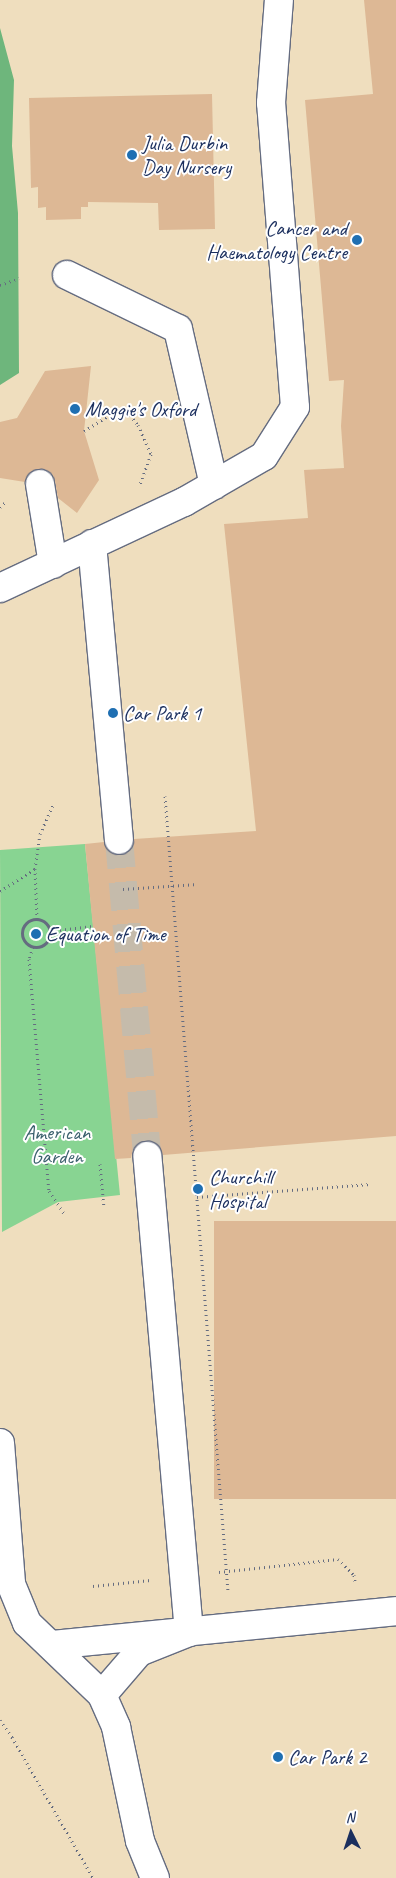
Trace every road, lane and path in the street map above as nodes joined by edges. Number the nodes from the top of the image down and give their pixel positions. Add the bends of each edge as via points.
1 (279, 0) edge
2 (67, 275) dead end
3 (20, 278) dead end
4 (0, 285) edge
5 (84, 431) dead end
6 (40, 484) dead end
7 (214, 485) junction
8 (127, 528) junction
9 (92, 544) junction
10 (52, 564) junction
11 (0, 588) edge
12 (166, 796) dead end
13 (54, 805) dead end
14 (119, 840) tunnel mouth
15 (35, 869) junction
16 (198, 884) dead end
17 (172, 885) junction
18 (123, 889) dead end
19 (0, 890) edge
20 (37, 919) junction
21 (92, 926) dead end
22 (50, 931) junction
23 (33, 947) junction
24 (147, 1156) tunnel mouth
25 (100, 1164) dead end
26 (370, 1184) dead end
27 (197, 1196) junction
28 (104, 1208) dead end
29 (64, 1213) dead end
30 (0, 1443) edge
31 (227, 1571) junction
32 (184, 1576) junction
33 (93, 1586) dead end
34 (396, 1611) edge
35 (358, 1615) junction
36 (231, 1627) junction
37 (189, 1632) junction
38 (51, 1645) junction
39 (102, 1695) junction
40 (0, 1720) edge
41 (93, 1878) edge
42 (155, 1878) edge

1 - 7 street via 271,103 295,407 264,456
2 - 7 street via 178,329
3 - 4 path
5 - 8 path via 115,412 130,415 138,426 150,454
6 - 10 street
7 - 8 street
8 - 9 street
9 - 10 street
9 - 14 street
10 - 11 street
12 - 17 path
13 - 15 path via 40,834
15 - 19 path
15 - 20 path
16 - 17 path
17 - 18 path
17 - 27 path
20 - 22 path via 45,922
20 - 23 path via 28,921 22,929 25,943
21 - 22 path
22 - 23 path via 46,944
23 - 29 path via 29,959 49,1191
24 - 32 street
25 - 28 path
26 - 27 path
27 - 31 path
30 - 38 street via 11,1584 27,1623
31 - 32 path
31 - 35 path via 338,1559 354,1575
31 - 36 path
32 - 33 path
32 - 37 street
34 - 35 street
35 - 36 street
36 - 37 street
37 - 38 street
37 - 39 street via 139,1652
38 - 39 street
39 - 42 street via 116,1728 140,1842
40 - 41 path

